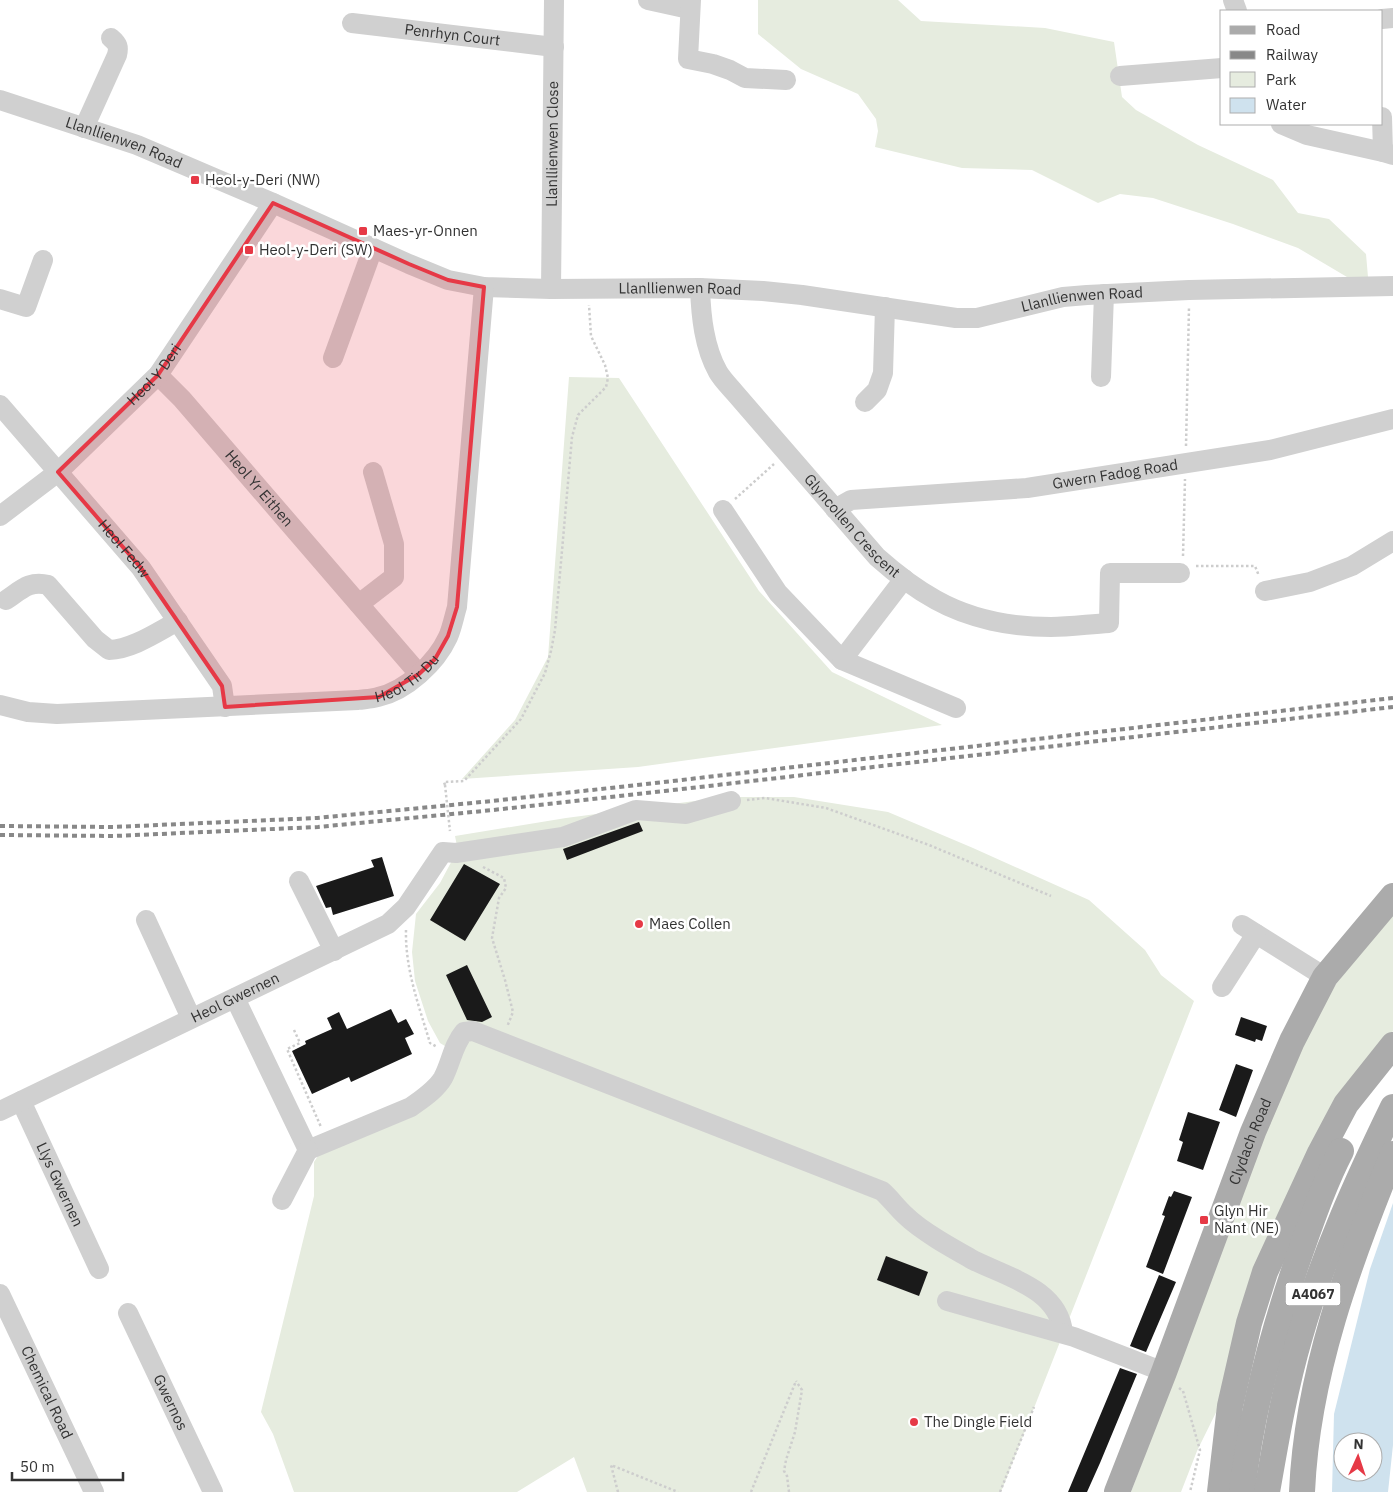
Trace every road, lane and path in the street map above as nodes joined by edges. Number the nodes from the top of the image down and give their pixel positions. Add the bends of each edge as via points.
1 (554, 0) edge
2 (648, 0) edge
3 (690, 5) edge
4 (352, 22) dead end
5 (111, 38) dead end
6 (554, 47) junction
7 (1220, 68) edge
8 (1120, 76) dead end
9 (786, 80) dead end
10 (0, 100) edge
11 (1383, 124) edge
12 (1283, 125) edge
13 (84, 128) junction
14 (1388, 154) edge
15 (273, 203) junction
16 (372, 248) junction
17 (43, 260) dead end
18 (1393, 286) edge
19 (484, 287) junction
20 (589, 288) junction
21 (700, 288) junction
22 (551, 289) junction
23 (1189, 290) junction
24 (1104, 294) junction
25 (0, 299) edge
26 (885, 307) junction
27 (333, 358) dead end
28 (158, 375) junction
29 (1101, 377) dead end
30 (865, 402) dead end
31 (0, 405) edge
32 (1393, 419) edge
33 (786, 453) junction
34 (1186, 463) junction
35 (58, 472) junction
36 (374, 472) dead end
37 (835, 509) junction
38 (723, 510) joint
39 (0, 516) edge
40 (1393, 541) edge
41 (1180, 572) junction
42 (904, 579) junction
43 (1265, 591) joint
44 (6, 600) dead end
45 (359, 604) junction
46 (178, 621) junction
47 (842, 660) junction
48 (419, 674) junction
49 (0, 705) edge
50 (225, 707) junction
51 (956, 708) dead end
52 (731, 801) joint
53 (450, 831) dead end
54 (450, 852) junction
55 (299, 881) dead end
56 (1051, 896) dead end
57 (1393, 896) edge
58 (406, 907) junction
59 (146, 920) dead end
60 (334, 950) junction
61 (1325, 977) junction
62 (1222, 987) dead end
63 (235, 998) junction
64 (191, 1018) junction
65 (294, 1030) dead end
66 (501, 1043) junction
67 (1393, 1045) edge
68 (1393, 1050) edge
69 (453, 1052) junction
70 (22, 1101) junction
71 (1393, 1107) edge
72 (0, 1111) edge
73 (327, 1142) junction
74 (308, 1150) junction
75 (1393, 1154) edge
76 (282, 1200) dead end
77 (99, 1270) dead end
78 (0, 1294) edge
79 (947, 1301) dead end
80 (128, 1313) dead end
81 (1063, 1333) junction
82 (1164, 1372) junction
83 (1034, 1407) dead end
84 (94, 1492) edge
85 (213, 1492) edge
86 (618, 1492) edge
87 (678, 1492) edge
88 (751, 1492) edge
89 (789, 1492) edge
90 (1000, 1492) edge
91 (1117, 1492) edge
92 (1190, 1492) edge
93 (1220, 1492) edge
94 (1242, 1492) edge
95 (1267, 1492) edge
96 (1302, 1492) edge

1 - 6 street, Llanllienwen Close
2 - 3 street
3 - 9 street via 688,59 713,64 746,78
4 - 6 street, Penrhyn Court
5 - 13 street via 117,43 117,55
6 - 22 street, Llanllienwen Close
7 - 8 street
10 - 13 street, Llanllienwen Road
11 - 14 street
12 - 14 street via 1307,135
13 - 15 street, Llanllienwen Road via 137,145
15 - 16 street, Llanllienwen Road
15 - 28 street, Heol Y Deri
16 - 19 street, Llanllienwen Road via 448,280
16 - 27 street
17 - 25 street via 26,307
18 - 23 street, Llanllienwen Road
19 - 22 street, Llanllienwen Road
19 - 48 street, Heol Tir Du via 457,607 448,636 435,659
20 - 21 street, Llanllienwen Road
20 - 22 street, Llanllienwen Road
20 - 53 path, bridge via 591,336 608,378 606,387 578,415 572,437 552,650 545,673 521,719 464,781 444,782
21 - 26 street, Llanllienwen Road via 802,295
21 - 33 street, Glyncollen Crescent via 708,347 718,372
23 - 24 street, Llanllienwen Road
23 - 34 path
24 - 26 street, Llanllienwen Road via 1063,298 977,318
24 - 29 street
26 - 30 street via 882,373 877,390
28 - 35 street, Heol Y Deri
28 - 45 street, Heol Yr Eithen via 189,406
31 - 35 street, Heol Fedw
32 - 34 street, Gwern Fadog Road via 1270,450
33 - 37 street, Glyncollen Crescent
33 - 38 path
34 - 37 street, Gwern Fadog Road via 1027,488 851,500
34 - 41 path via 1184,548
35 - 39 street, Heol Y Deri
35 - 46 street, Heol Fedw via 141,568
36 - 45 street via 394,544 394,576
37 - 42 street, Glyncollen Crescent via 877,557
38 - 47 street via 778,593
40 - 43 street via 1352,566 1310,582
41 - 42 street, Glyncollen Crescent via 1110,573 1109,623 1051,627 992,621 963,612 936,600
41 - 43 path via 1185,566 1255,566
42 - 47 street
44 - 46 street via 31,584 48,585 95,639 109,650 137,642
45 - 48 street, Heol Yr Eithen
46 - 50 street, Heol Fedw via 222,686
47 - 51 street
48 - 50 street, Heol Tir Du via 400,688 379,697
49 - 50 street, Heol Tir Du via 28,712 57,714
52 - 54 street via 686,814 636,810 563,837
52 - 56 path via 765,798 826,808 929,844
54 - 58 street, Heol Gwernen
54 - 66 path via 504,878 506,888 500,898 492,938 513,1012
55 - 60 street
57 - 61 main road, Clydach Road
58 - 60 street, Heol Gwernen via 388,924
58 - 69 path via 405,952 430,1043
59 - 64 street
60 - 63 street, Heol Gwernen
61 - 62 street via 1249,930
61 - 82 main road, Clydach Road via 1292,1041 1253,1132
63 - 64 street, Heol Gwernen
63 - 74 street
64 - 70 street, Heol Gwernen
65 - 73 path via 300,1044 287,1049
66 - 69 street via 473,1032 464,1032
66 - 81 street via 882,1191 925,1231 973,1260 1008,1274 1051,1303 1062,1322
67 - 93 main road via 1346,1104 1265,1272 1249,1323 1230,1406
68 - 94 main road, A4067 via 1332,1168 1290,1282 1262,1380
69 - 73 street via 442,1079 411,1107
70 - 72 street, Heol Gwernen
70 - 77 street, Llys Gwernen
71 - 95 main road, A4067 via 1361,1173 1314,1289 1286,1388
73 - 74 street
74 - 76 street
75 - 96 main road via 1359,1238 1327,1342 1313,1394
78 - 84 street, Chemical Road
79 - 81 street
80 - 85 street, Gwernos
81 - 82 street
82 - 91 main road, Clydach Road
82 - 92 path via 1183,1392 1200,1450
83 - 90 path
86 - 87 path via 611,1466
88 - 89 path via 796,1381 802,1390 784,1471

